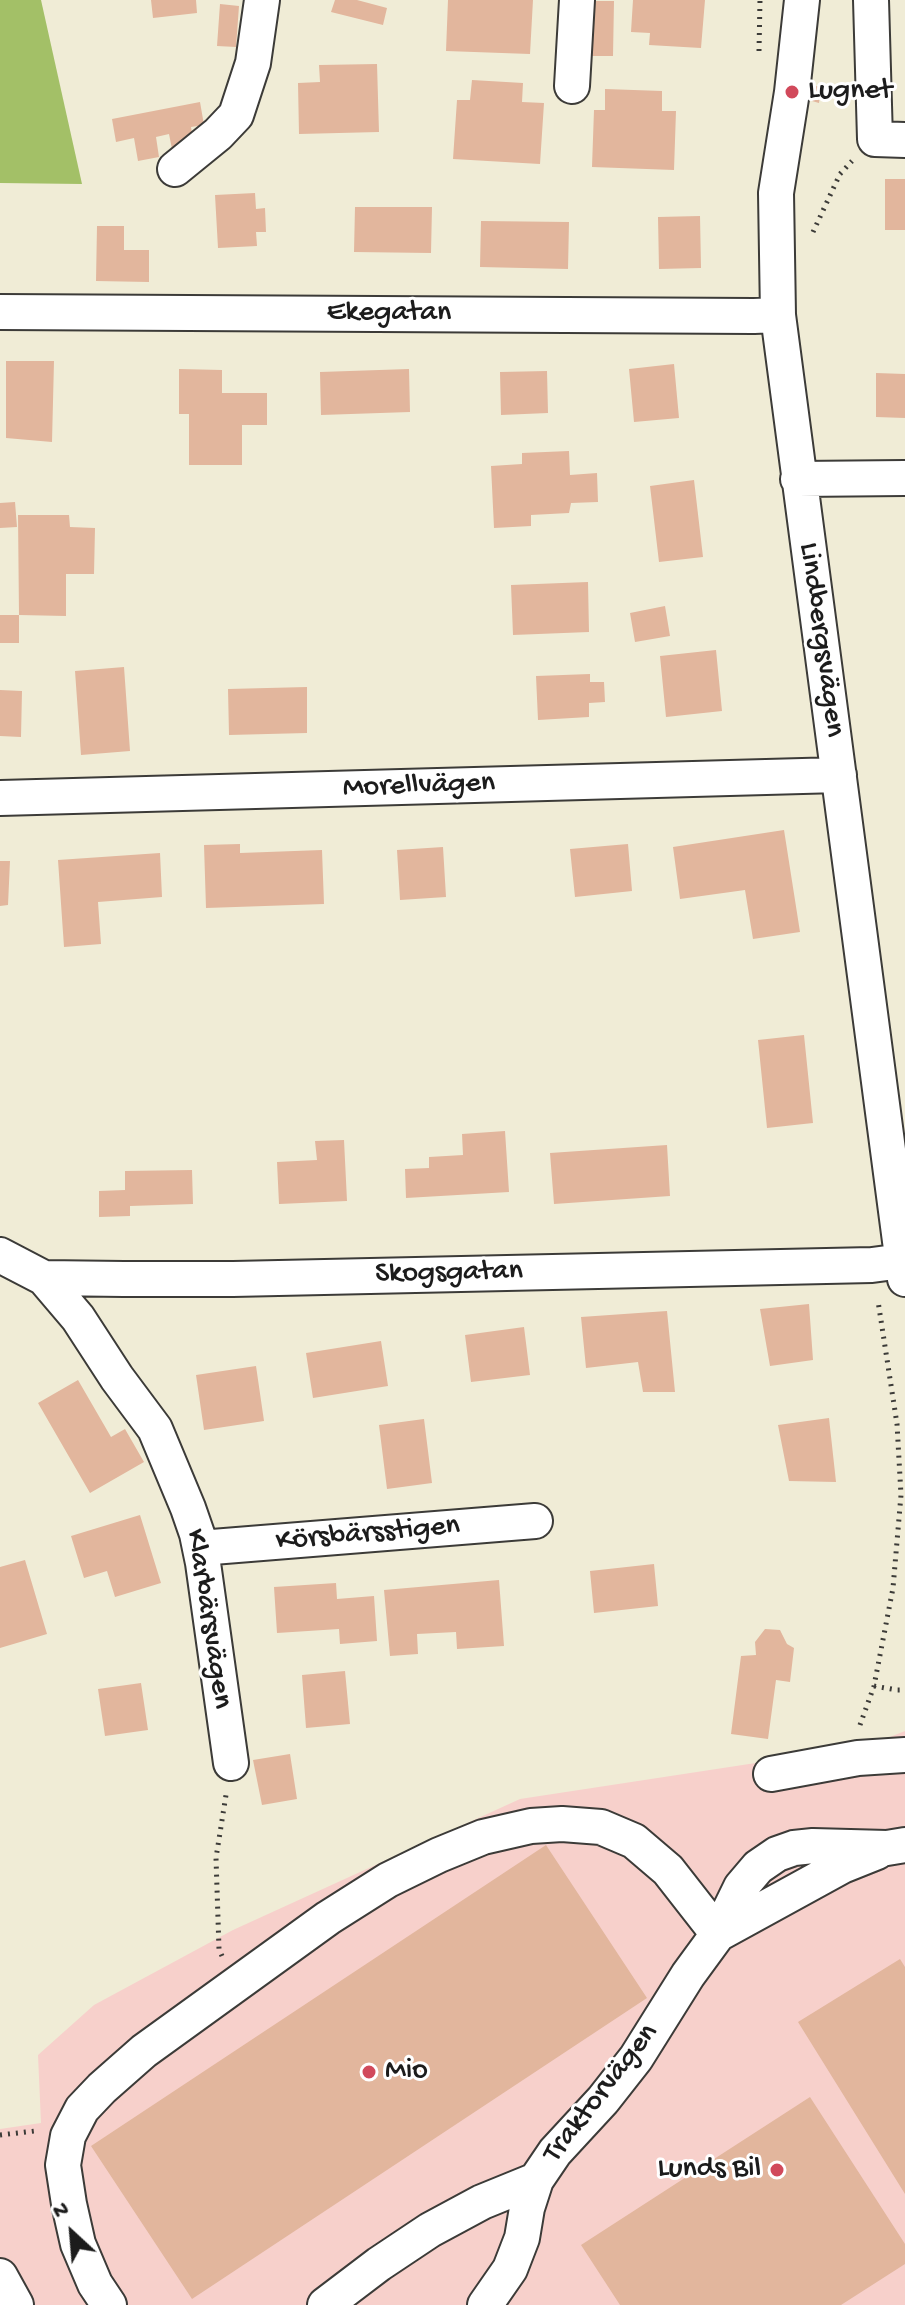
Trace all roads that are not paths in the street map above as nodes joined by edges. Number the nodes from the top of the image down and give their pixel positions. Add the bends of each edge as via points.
1 (262, 0) edge
2 (577, 0) edge
3 (802, 0) edge
4 (871, 0) edge
5 (572, 86) dead end
6 (890, 139) edge
7 (175, 169) dead end
8 (0, 312) edge
9 (778, 315) junction
10 (905, 478) edge
11 (798, 479) junction
12 (839, 775) junction
13 (0, 798) edge
14 (0, 1255) edge
15 (904, 1270) edge
16 (44, 1278) junction
17 (535, 1521) dead end
18 (200, 1548) junction
19 (905, 1755) edge
20 (231, 1763) road end
21 (771, 1774) dead end
22 (896, 1847) edge
23 (718, 1934) junction
24 (536, 2180) junction
25 (0, 2276) edge
26 (16, 2305) edge
27 (109, 2305) edge
28 (325, 2305) edge
29 (485, 2305) edge

1 - 7 street via 253,63 236,115
2 - 5 street
3 - 9 street, Lindbergsvägen via 776,193
4 - 6 street
8 - 9 street, Ekegatan
9 - 11 street, Lindbergsvägen
10 - 11 street
11 - 12 street, Lindbergsvägen
12 - 13 street, Morellvägen
12 - 15 street, Lindbergsvägen
14 - 16 street, Skogsgatan
15 - 16 street, Skogsgatan via 872,1265
16 - 18 street, Klarbärsvägen via 155,1429
17 - 18 street, Körsbärsstigen
18 - 20 street, Klarbärsvägen
19 - 21 street
22 - 23 street, Traktorvägen via 842,1866
23 - 24 street, Traktorvägen via 636,2058
23 - 27 street via 668,1870 634,1841 601,1827 531,1826 483,1837 388,1880 144,2051 82,2109 68,2136 63,2165 78,2244
24 - 28 street via 430,2230
24 - 29 street, Traktorvägen via 510,2269
25 - 26 street

